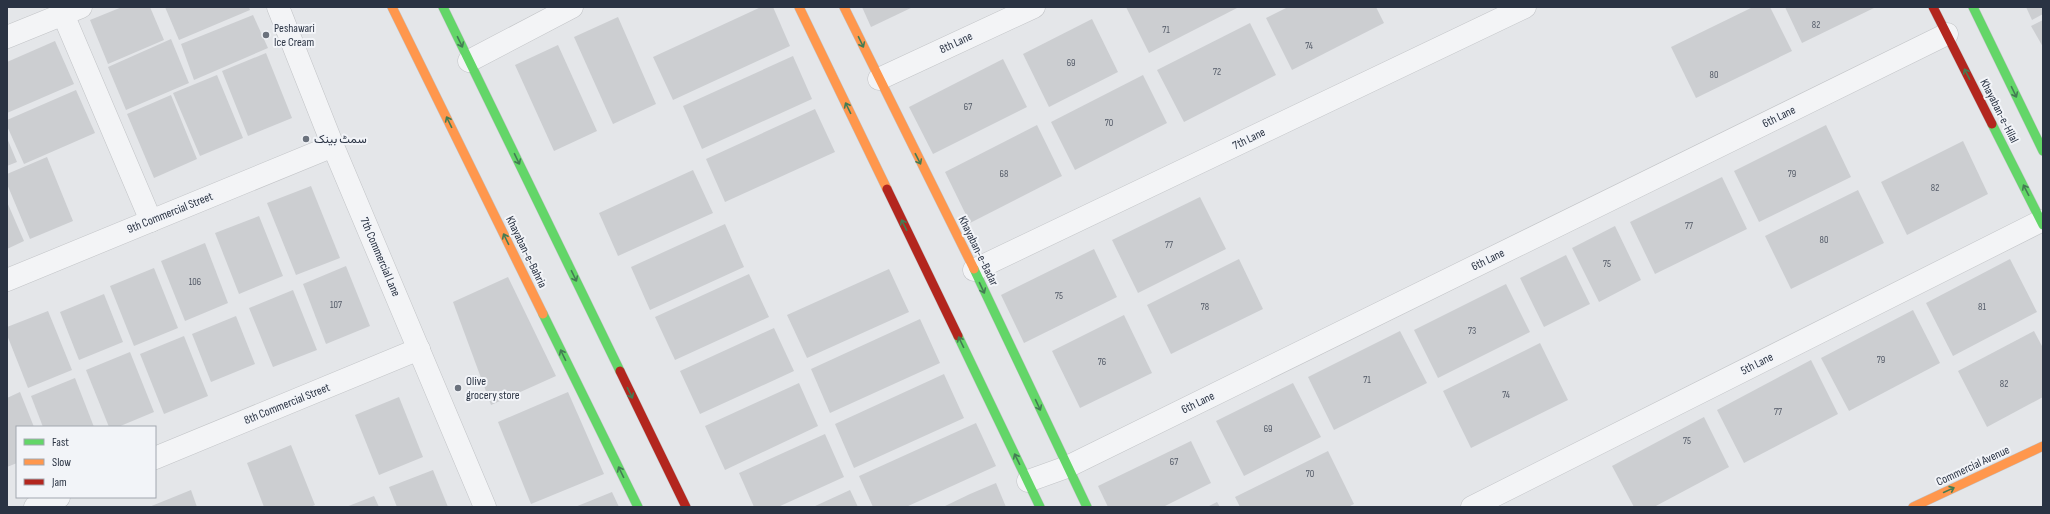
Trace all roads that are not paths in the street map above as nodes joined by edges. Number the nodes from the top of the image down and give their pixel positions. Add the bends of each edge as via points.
1 (278, 7) edge
2 (392, 7) edge
3 (443, 7) edge
4 (572, 7) edge
5 (799, 7) edge
6 (844, 7) edge
7 (1034, 7) edge
8 (1525, 7) edge
9 (1933, 7) edge
10 (1973, 7) edge
11 (72, 11) edge
12 (1946, 34) junction
13 (7, 37) edge
14 (469, 61) junction
15 (879, 79) junction
16 (333, 146) junction
17 (2043, 151) edge
18 (151, 221) junction
19 (2042, 223) edge
20 (974, 270) junction
21 (7, 280) edge
22 (419, 349) junction
23 (2043, 446) edge
24 (156, 458) edge
25 (1068, 467) junction
26 (1028, 481) junction
27 (57, 498) edge
28 (35, 507) edge
29 (485, 507) edge
30 (638, 507) edge
31 (686, 507) edge
32 (1040, 507) edge
33 (1086, 507) edge
34 (1472, 507) edge
35 (1913, 507) edge

1 - 16 street, 7th Commercial Lane
30 -> 2 main road, Khayaban-e-Bahria
3 -> 14 main road
4 - 14 street
26 -> 5 main road
6 -> 15 main road, Khayaban-e-Badar
7 - 15 street, 8th Lane
8 - 20 street, 7th Lane
9 - 12 main road, Khayaban-e-Hilal
10 -> 17 main road
11 - 13 street
11 - 18 street
19 -> 12 main road, Khayaban-e-Hilal
12 - 25 street, 6th Lane
14 -> 31 main road
15 -> 20 main road, Khayaban-e-Badar
16 - 18 street, 9th Commercial Street
16 - 22 street, 7th Commercial Lane
18 - 21 street, 9th Commercial Street
19 - 34 street, 5th Lane
20 -> 25 main road, Khayaban-e-Badar
22 - 24 street, 8th Commercial Street
22 - 29 street, 7th Commercial Lane
35 -> 23 main road, Commercial Avenue
25 - 26 street, 6th Lane
25 - 33 main road, Khayaban-e-Badar
26 - 32 main road
27 - 28 street

